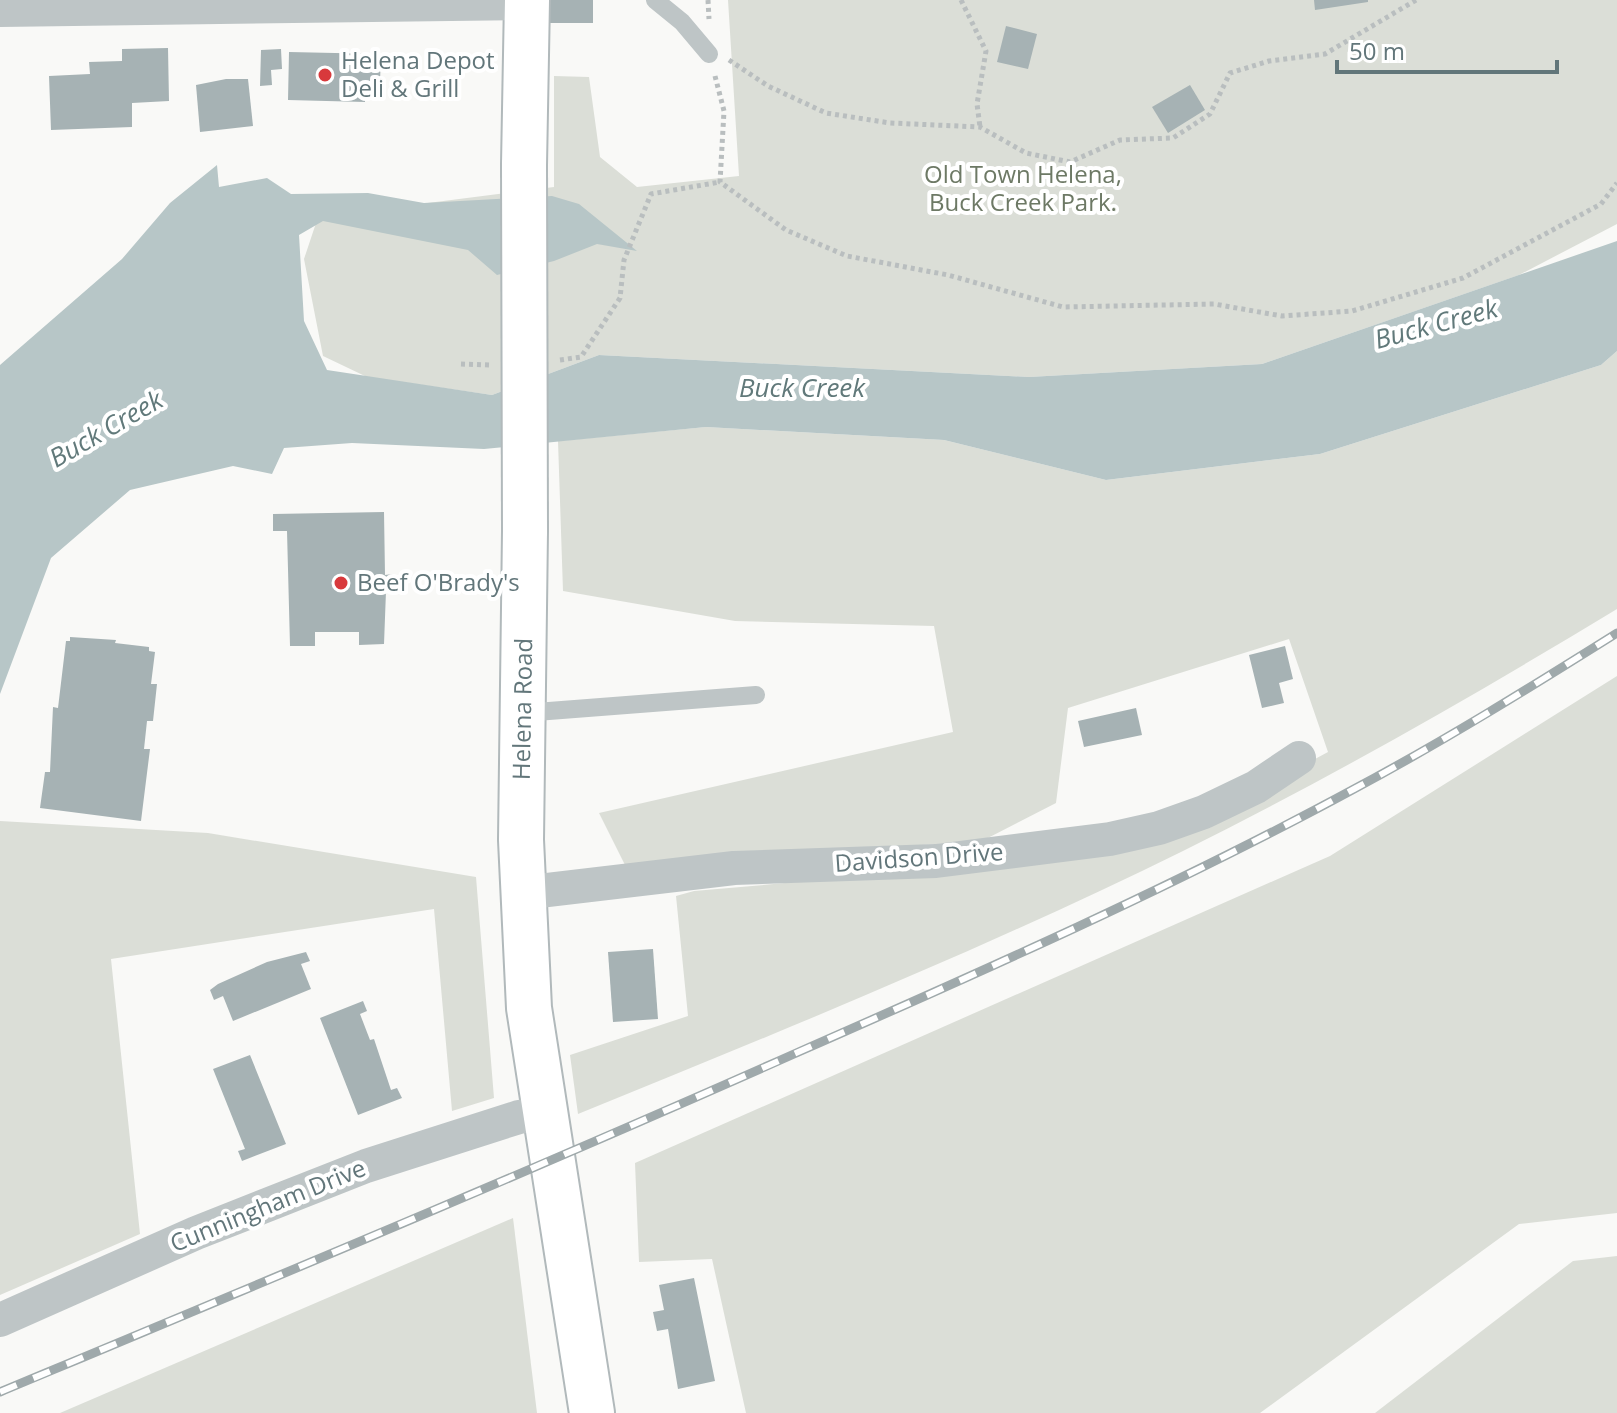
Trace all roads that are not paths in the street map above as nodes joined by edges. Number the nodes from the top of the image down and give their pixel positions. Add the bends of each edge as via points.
1 (655, 0) edge
2 (526, 2) edge
3 (0, 10) edge
4 (709, 54) road end
5 (756, 695) dead end
6 (523, 713) junction
7 (1299, 758) dead end
8 (522, 893) junction
9 (543, 1113) junction
10 (0, 1320) edge
11 (592, 1413) edge

1 - 4 lane
2 - 3 street
2 - 6 main road, Helena Road, bridge
5 - 6 lane
6 - 8 main road, Helena Road
7 - 8 street, Davidson Drive via 1204,812 1110,839 936,861 734,868
8 - 9 main road, Helena Road
9 - 10 street, Cunningham Drive via 366,1166 196,1233
9 - 11 main road, Helena Road

